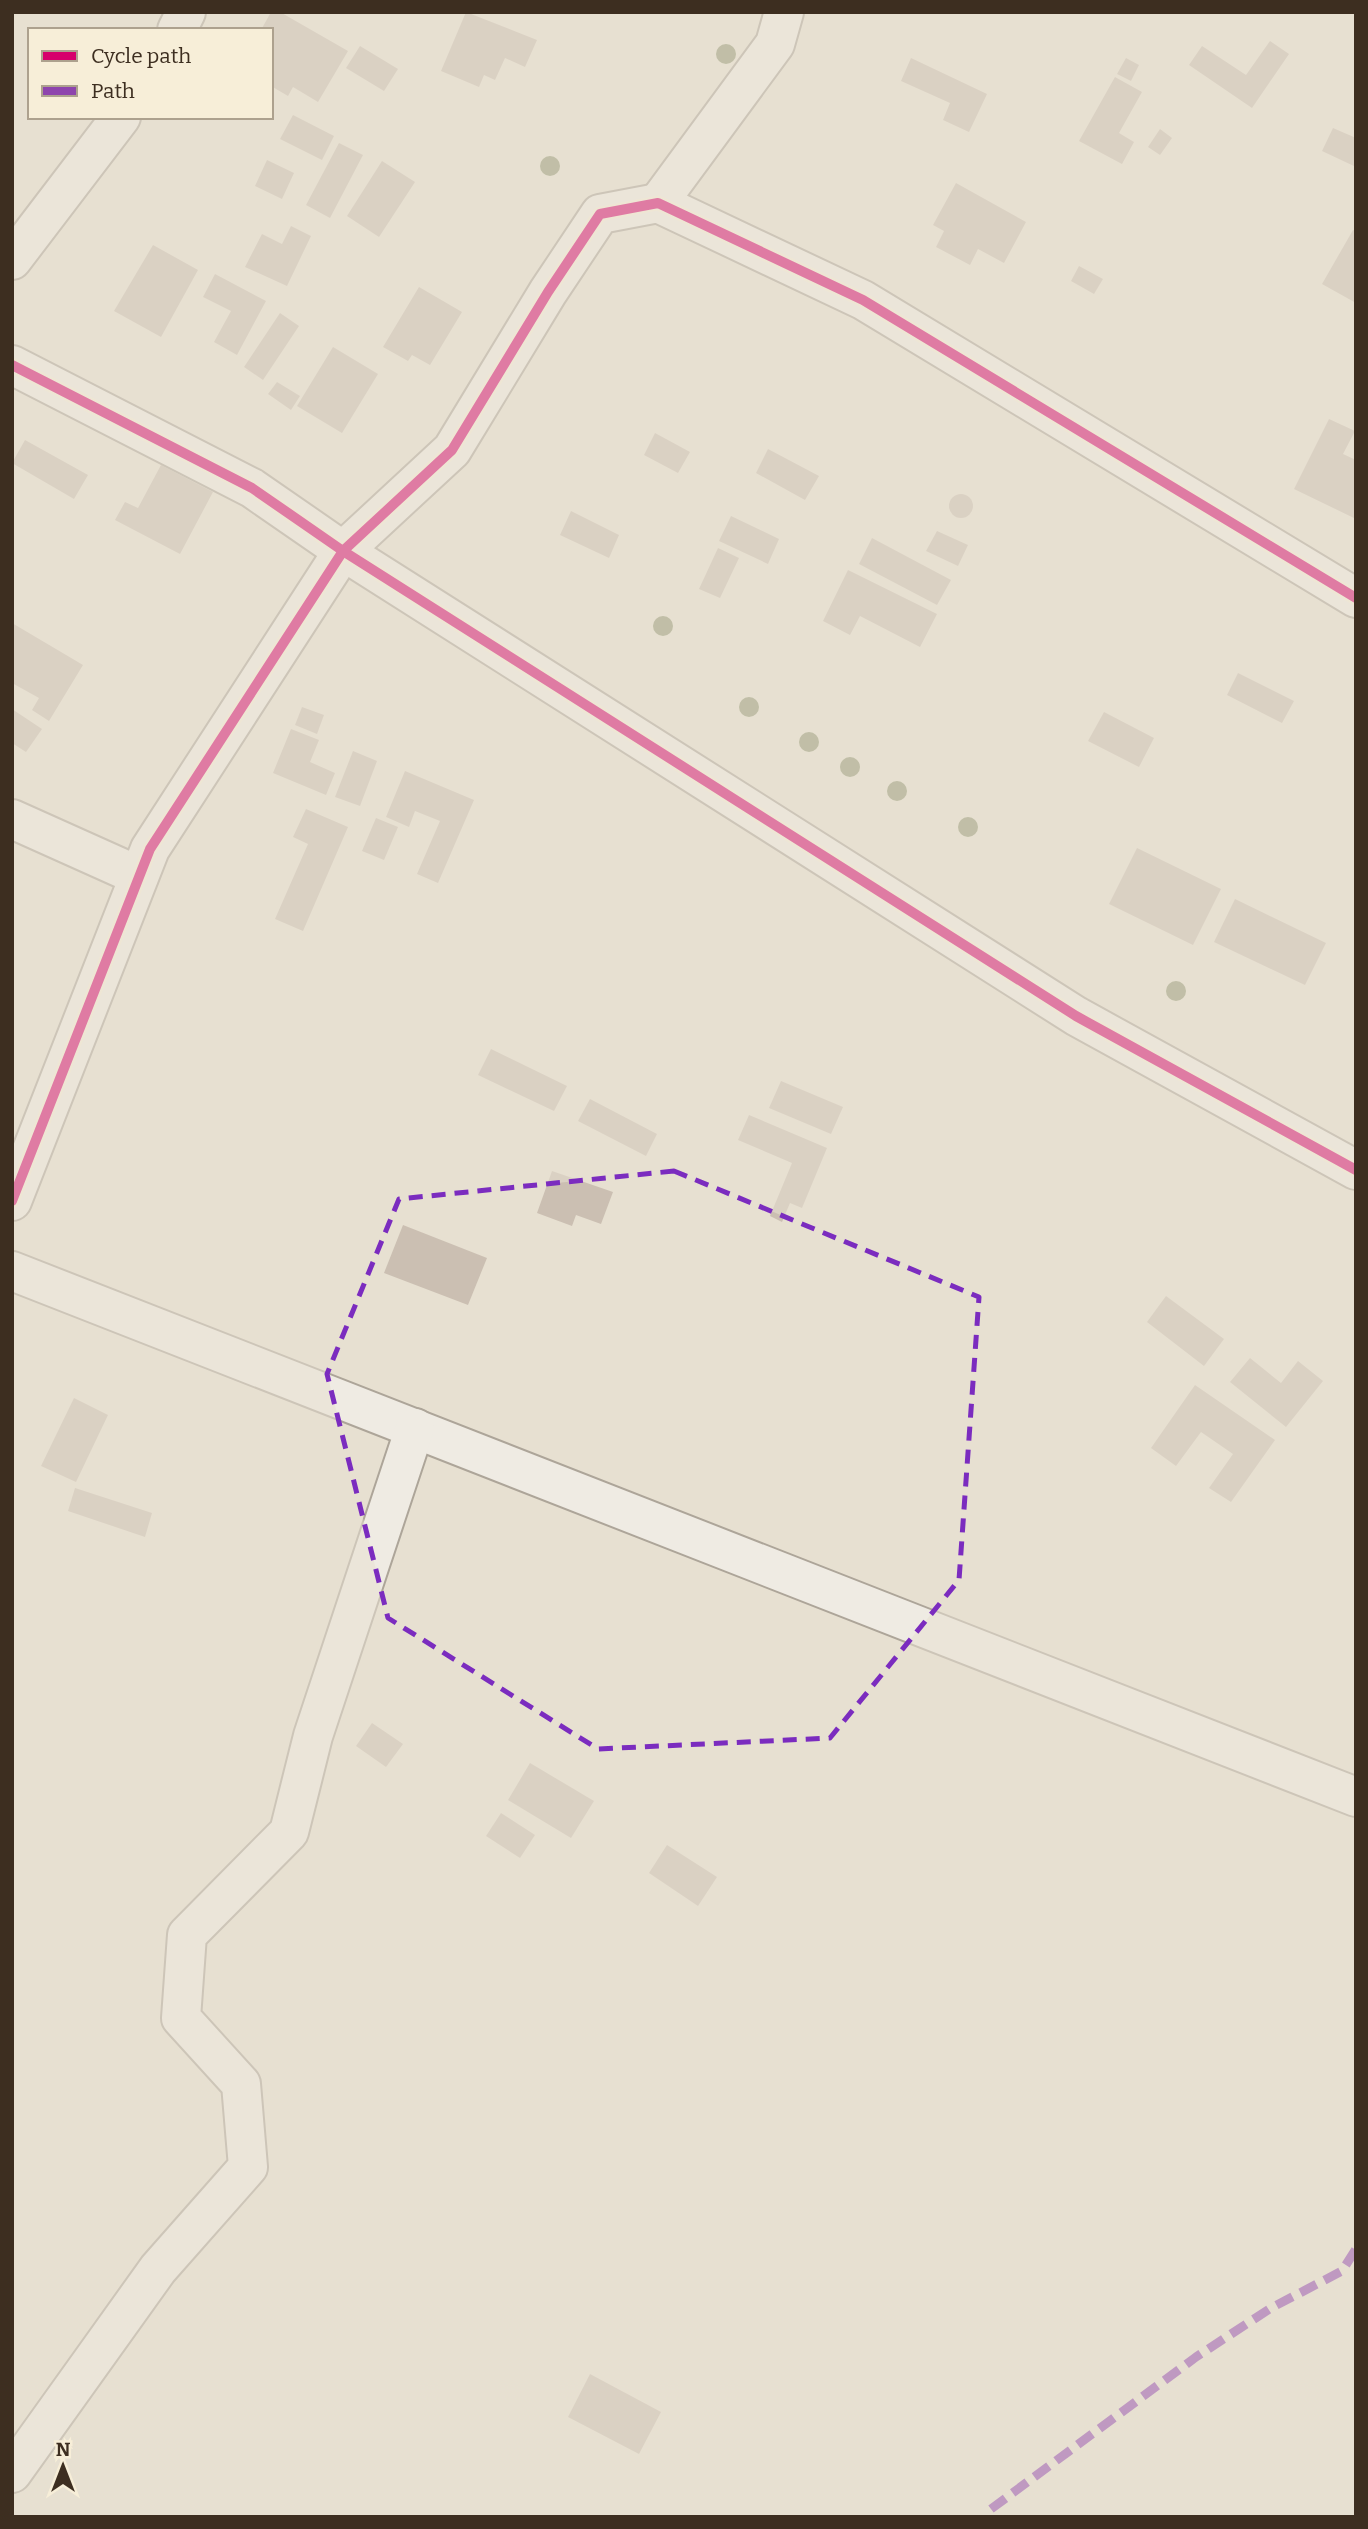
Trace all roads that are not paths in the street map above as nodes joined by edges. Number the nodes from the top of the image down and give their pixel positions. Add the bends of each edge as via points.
1 (186, 12) edge
2 (784, 12) edge
3 (178, 28) edge
4 (119, 119) edge
5 (658, 203) junction
6 (12, 260) edge
7 (12, 365) edge
8 (343, 551) junction
9 (1356, 598) edge
10 (12, 819) edge
11 (139, 876) junction
12 (1356, 1170) edge
13 (12, 1200) edge
14 (12, 1271) edge
15 (415, 1428) junction
16 (1356, 1797) edge
17 (12, 2473) edge

1 - 3 street
2 - 5 street via 775,44
4 - 6 street
5 - 8 street via 600,214 452,450
5 - 9 street via 863,300
7 - 8 street via 252,488
8 - 11 street via 150,849
8 - 12 street via 1076,1016
10 - 11 street
11 - 13 street
14 - 15 street
15 - 16 street
15 - 17 street via 313,1736 289,1832 187,1935 181,2018 240,2084 248,2167 158,2269

